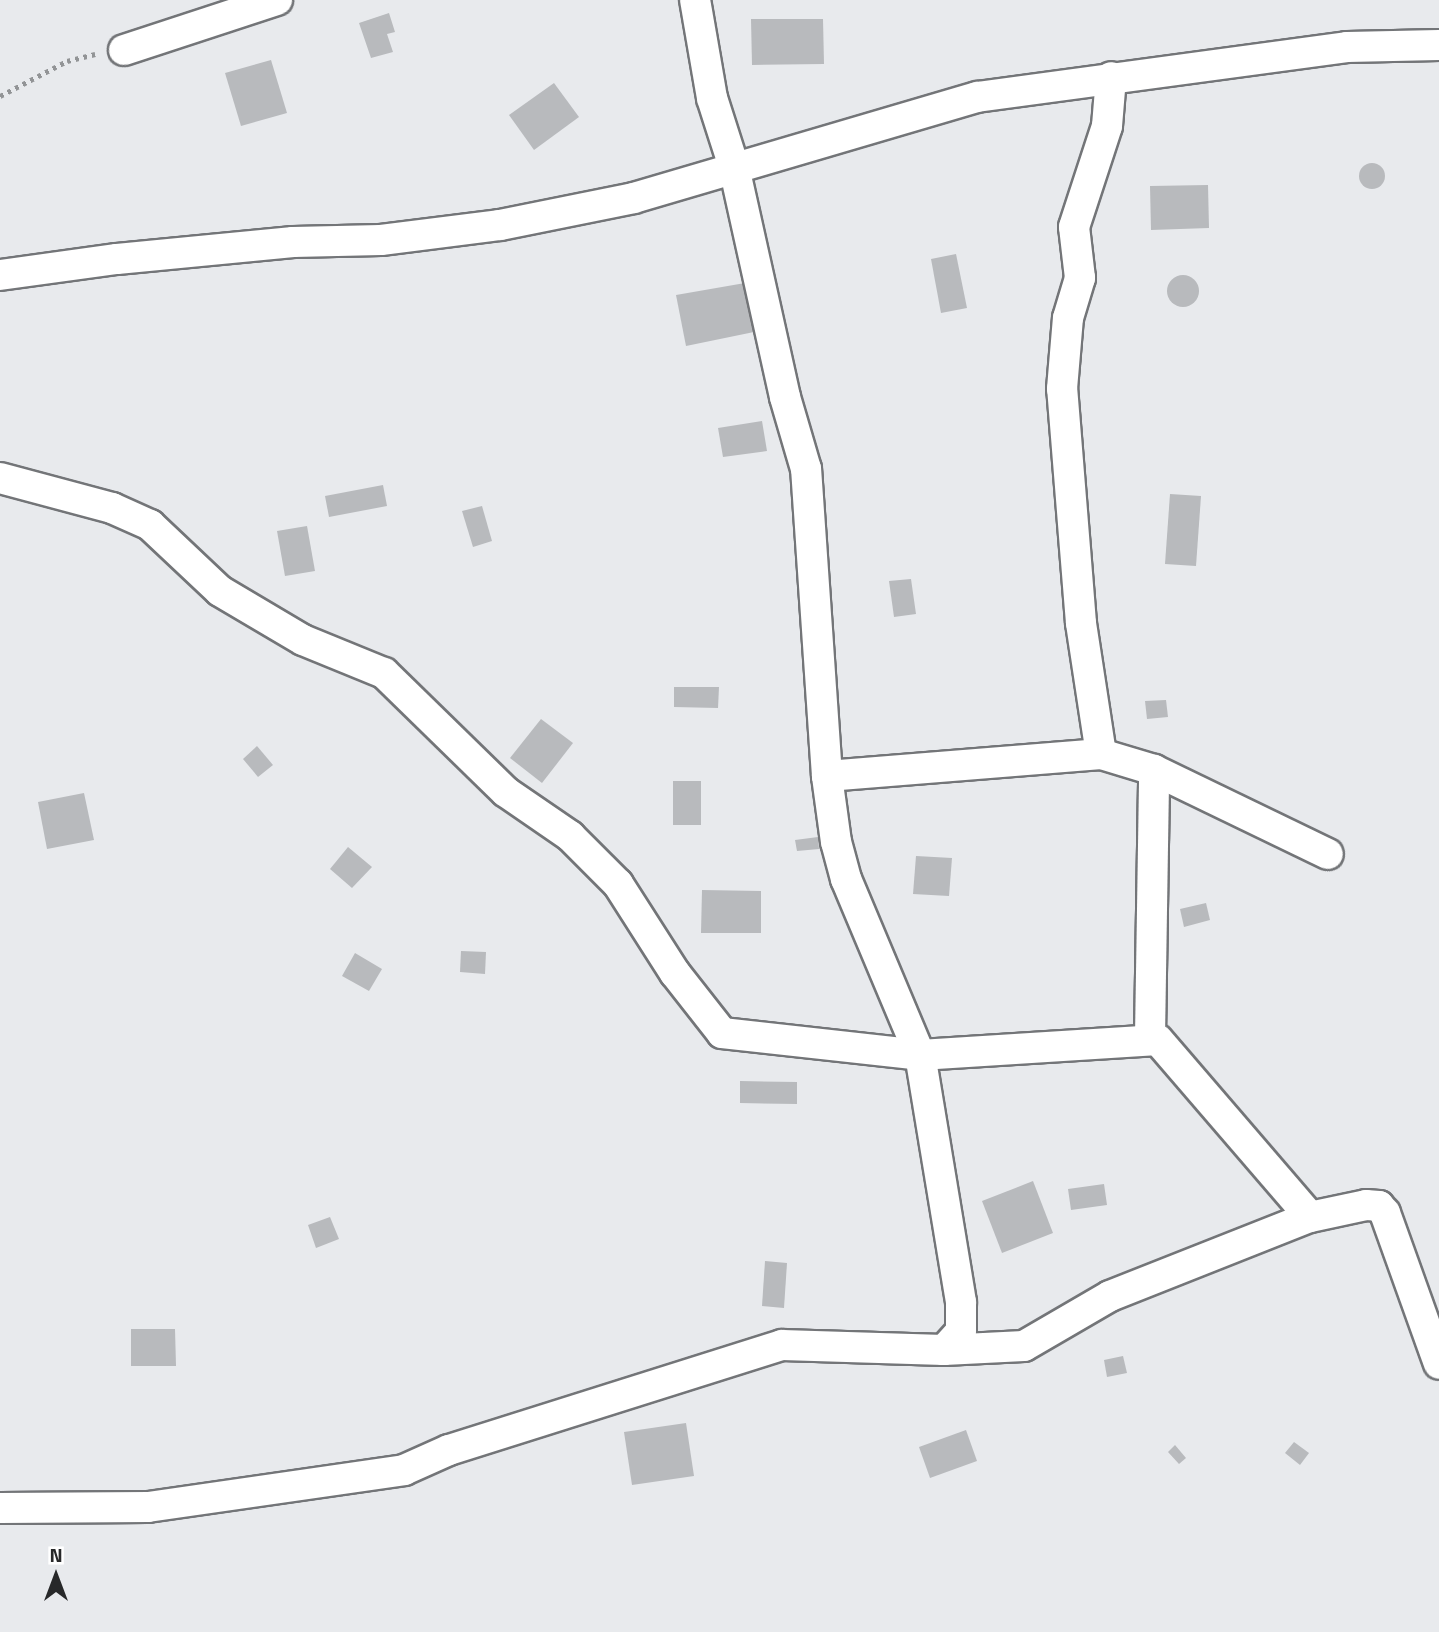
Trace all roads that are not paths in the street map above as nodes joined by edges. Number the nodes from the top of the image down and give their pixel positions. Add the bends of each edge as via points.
1 (277, 0) edge
2 (695, 0) edge
3 (1439, 46) edge
4 (124, 50) road end
5 (1111, 77) junction
6 (734, 167) junction
7 (0, 275) edge
8 (0, 478) edge
9 (1101, 754) junction
10 (1154, 770) junction
11 (827, 776) junction
12 (1328, 854) dead end
13 (1150, 1038) junction
14 (920, 1055) junction
15 (1310, 1217) junction
16 (944, 1350) junction
17 (1439, 1364) edge
18 (0, 1508) edge

1 - 4 street
2 - 6 street via 712,98
3 - 5 street via 1347,47
5 - 6 street via 977,97
5 - 9 street via 1107,126 1074,227 1080,278 1068,318 1062,388 1082,623
6 - 7 street via 634,198 500,225 381,240 293,242 117,259
6 - 11 street via 785,397 806,469
8 - 14 street via 138,519 220,591 303,640 384,673 506,792 570,836 618,884 675,973 722,1033
9 - 10 street
9 - 11 street
10 - 12 street
10 - 13 street
11 - 14 street via 846,879
13 - 14 street
13 - 15 street via 1164,1044
14 - 16 street via 963,1322 956,1341
15 - 16 street via 1110,1296 1024,1346
15 - 17 street via 1379,1206
16 - 18 street via 782,1345 449,1450 404,1470 148,1507

